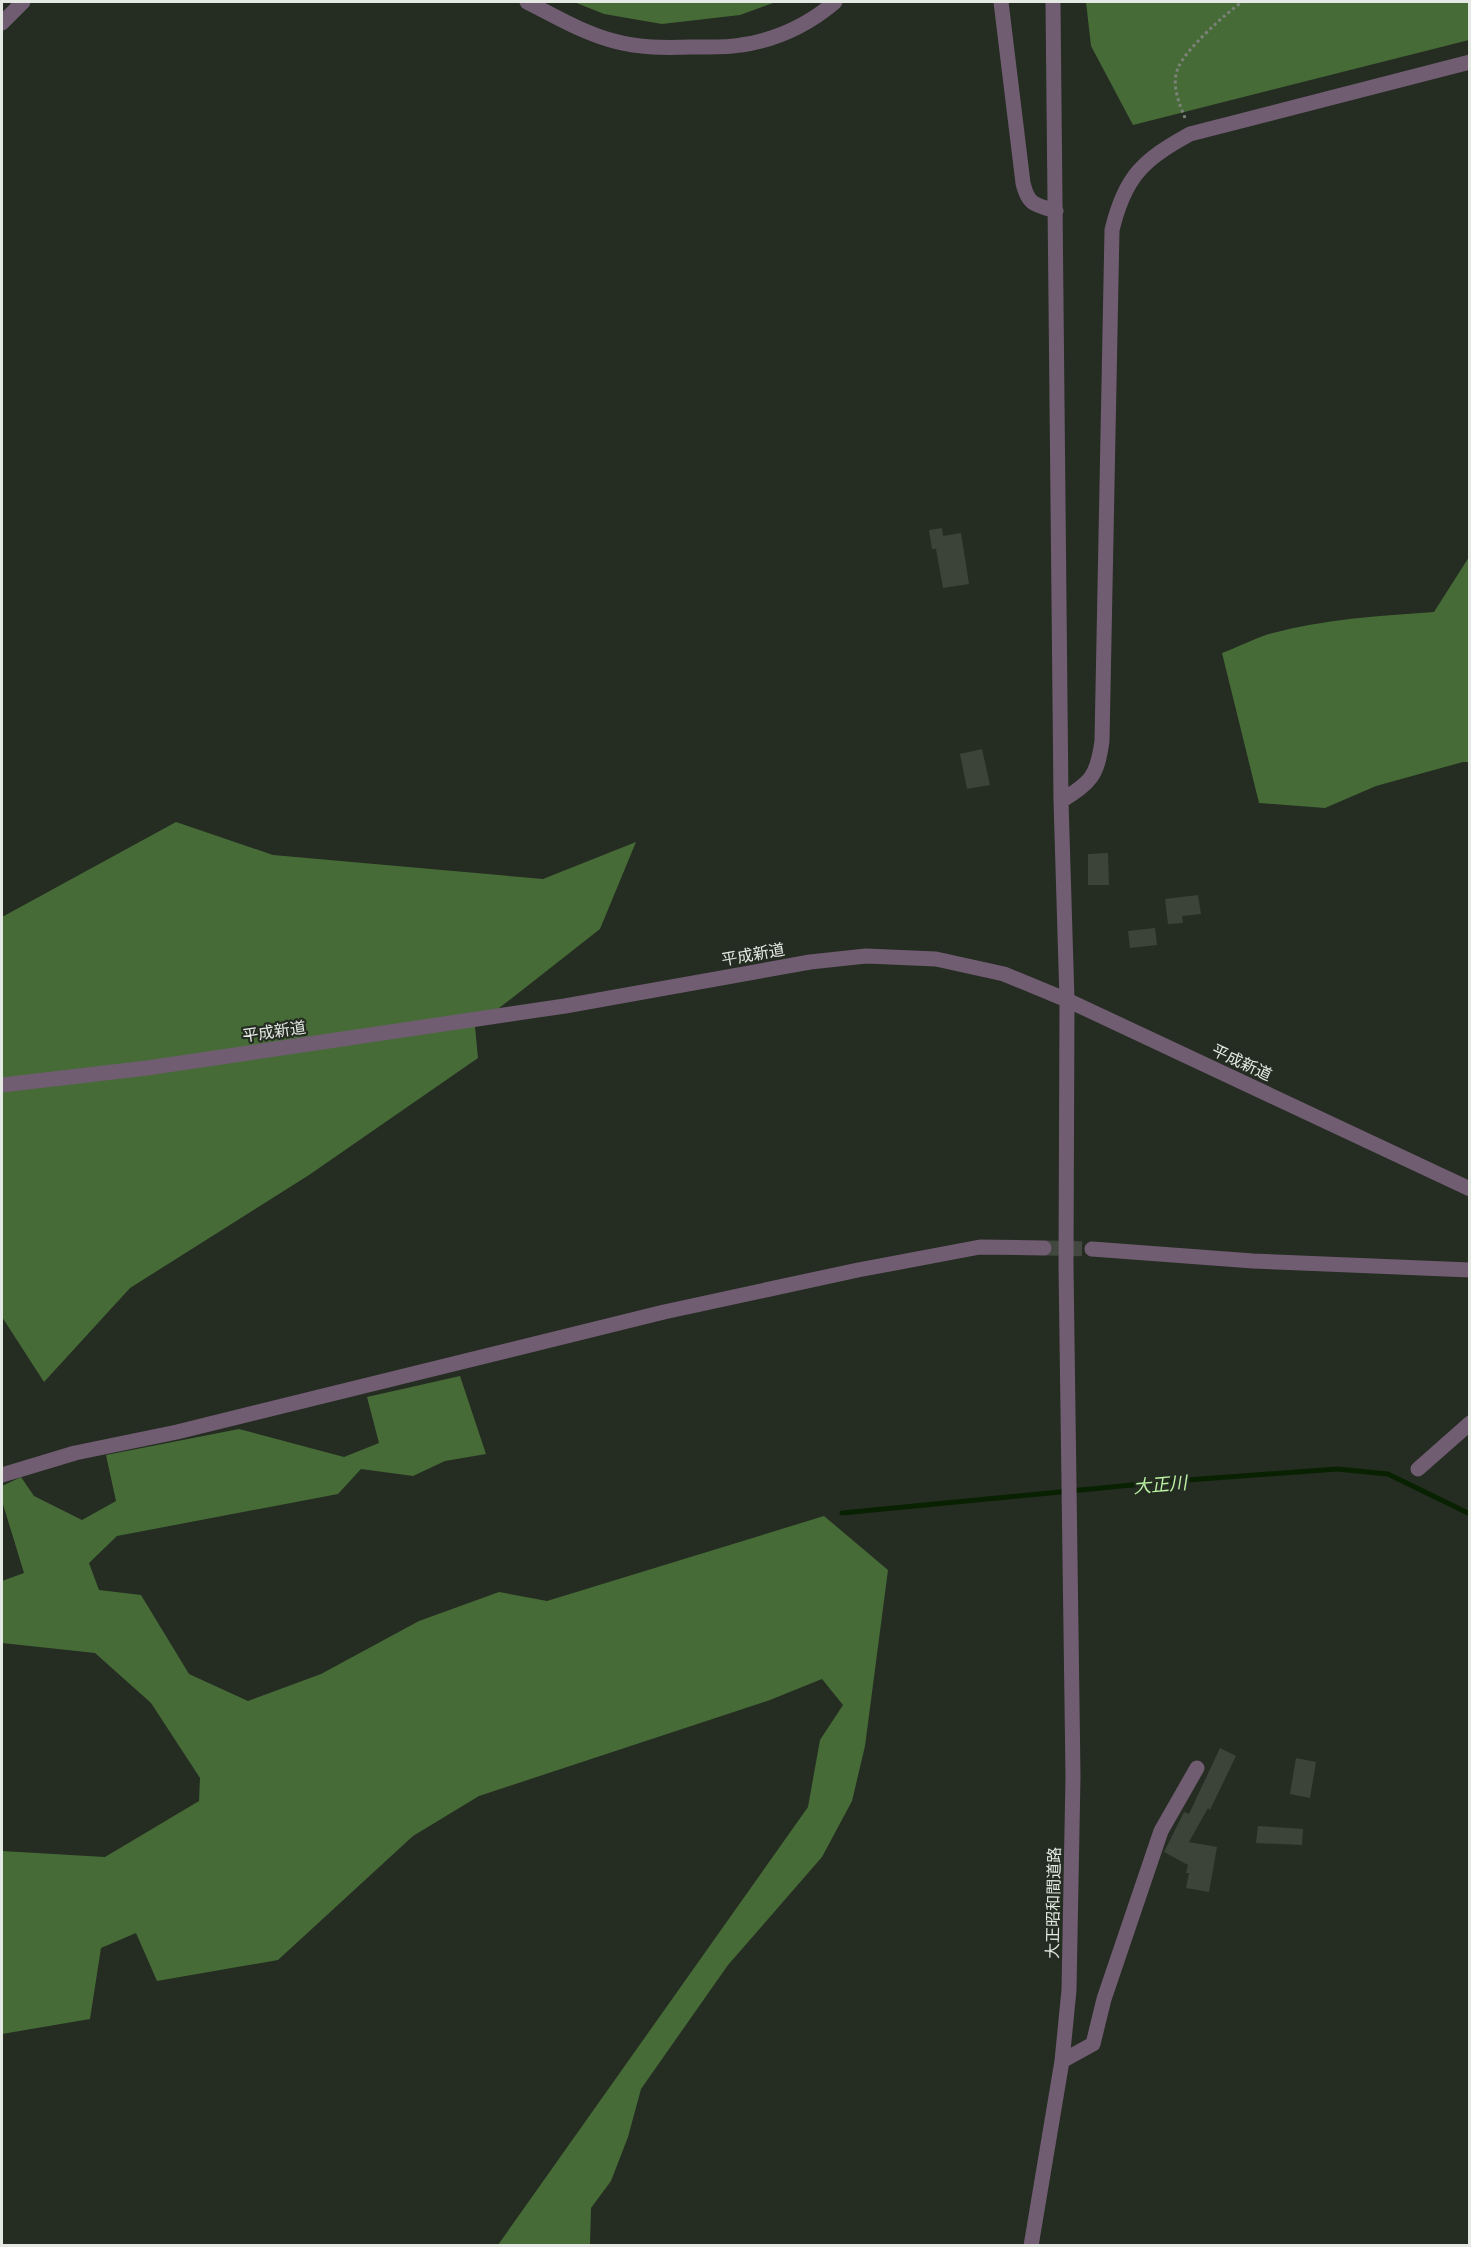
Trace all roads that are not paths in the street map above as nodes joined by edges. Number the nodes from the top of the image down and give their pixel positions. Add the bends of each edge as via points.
1 (23, 2) edge
2 (527, 2) edge
3 (835, 2) edge
4 (1001, 2) edge
5 (1053, 2) edge
6 (2, 23) edge
7 (1470, 62) edge
8 (1056, 212) junction
9 (1061, 801) junction
10 (1067, 1000) junction
11 (2, 1085) edge
12 (1470, 1189) edge
13 (1044, 1248) tunnel mouth
14 (1092, 1249) tunnel mouth
15 (1470, 1270) edge
16 (1470, 1423) edge
17 (1418, 1469) dead end
18 (2, 1474) edge
19 (1197, 1768) dead end
20 (1062, 2061) junction
21 (1031, 2246) edge

1 - 6 street
2 - 3 street via 577,28 613,41 670,48 741,46 768,39 815,18
4 - 8 street via 1026,196 1033,204
5 - 8 street, 大正昭和間道路
7 - 9 street via 1190,134 1164,148 1130,181 1119,202 1112,230 1102,741 1098,767 1083,787
8 - 9 street, 大正昭和間道路
9 - 10 street, 大正昭和間道路
10 - 11 street, 平成新道 via 1004,974 936,959 866,956 810,962 565,1006 147,1068
10 - 12 street, 平成新道
10 - 20 street, 大正昭和間道路 via 1066,1266 1073,1776 1069,1990
13 - 18 street via 980,1247 664,1312 177,1432 75,1453
14 - 15 street via 1253,1261
16 - 17 street
19 - 20 street via 1161,1831 1104,1999 1093,2044
20 - 21 street, 大正昭和間道路

